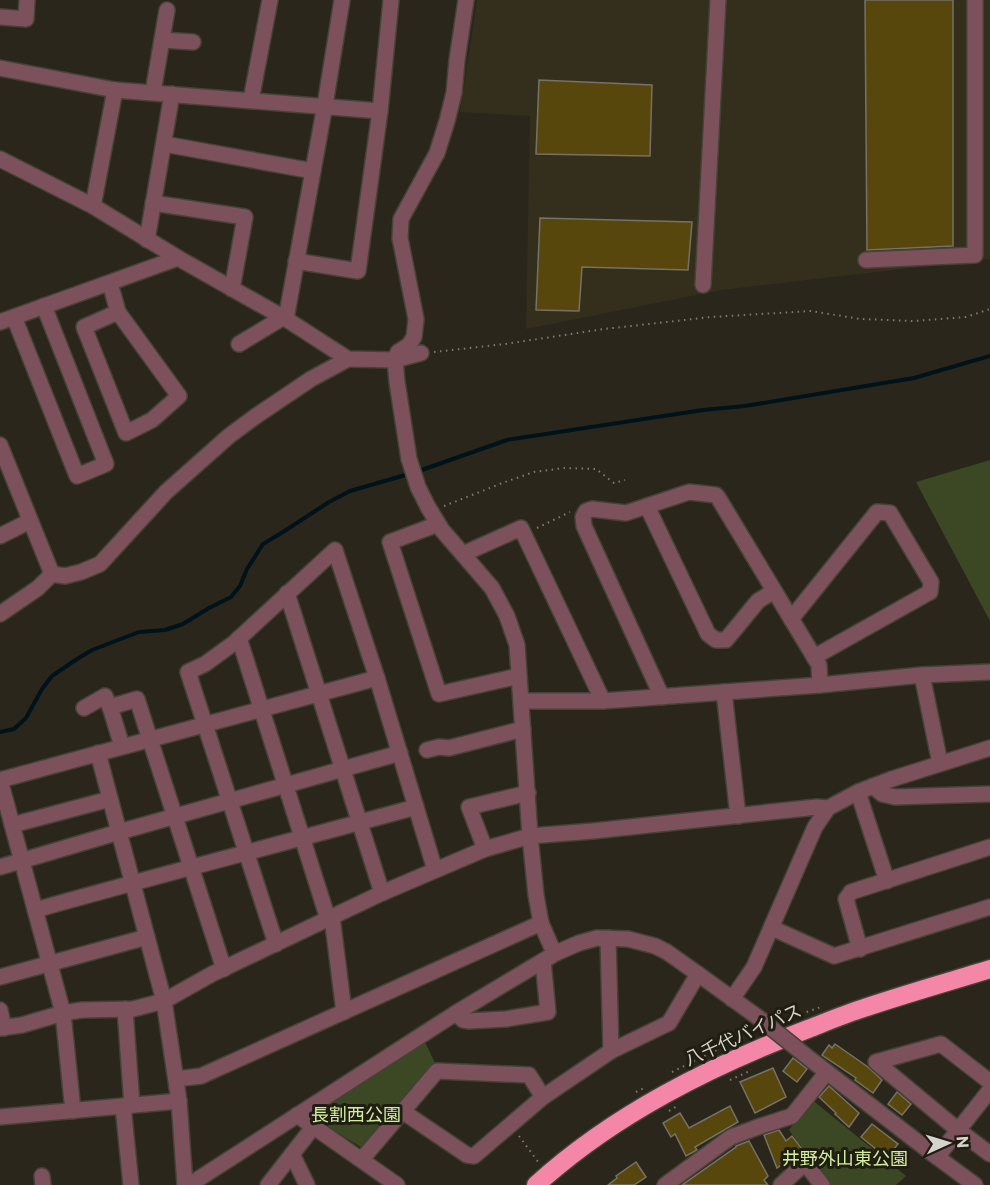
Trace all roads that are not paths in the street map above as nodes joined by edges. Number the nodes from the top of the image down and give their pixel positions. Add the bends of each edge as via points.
1 (27, 0) edge
2 (270, 0) edge
3 (342, 0) edge
4 (392, 0) edge
5 (466, 0) edge
6 (718, 0) edge
7 (975, 0) edge
8 (167, 10) dead end
9 (0, 17) edge
10 (162, 40) junction
11 (193, 42) dead end
12 (0, 68) edge
13 (115, 90) junction
14 (153, 93) junction
15 (172, 94) junction
16 (251, 100) junction
17 (325, 105) junction
18 (380, 111) junction
19 (164, 144) junction
20 (0, 159) edge
21 (313, 171) junction
22 (153, 203) junction
23 (93, 206) junction
24 (147, 240) junction
25 (178, 258) junction
26 (866, 260) dead end
27 (296, 261) junction
28 (110, 282) junction
29 (703, 285) dead end
30 (232, 289) junction
31 (44, 306) junction
32 (118, 312) junction
33 (7, 319) edge
34 (284, 319) junction
35 (239, 344) dead end
36 (422, 353) road end
37 (348, 359) junction
38 (395, 360) junction
39 (0, 445) edge
40 (5, 472) edge
41 (647, 506) junction
42 (434, 518) junction
43 (30, 521) junction
44 (0, 536) edge
45 (463, 554) junction
46 (52, 574) junction
47 (774, 591) junction
48 (288, 593) junction
49 (0, 614) edge
50 (791, 619) junction
51 (239, 638) junction
52 (814, 657) junction
53 (990, 672) edge
54 (922, 675) junction
55 (519, 676) junction
56 (377, 678) junction
57 (820, 685) junction
58 (724, 692) junction
59 (319, 693) junction
60 (662, 697) junction
61 (520, 701) junction
62 (603, 701) junction
63 (110, 707) junction
64 (84, 708) dead end
65 (262, 709) junction
66 (205, 724) junction
67 (523, 729) junction
68 (150, 739) junction
69 (122, 746) junction
70 (990, 748) edge
71 (427, 750) dead end
72 (98, 753) junction
73 (399, 753) junction
74 (940, 763) junction
75 (342, 769) junction
76 (286, 785) junction
77 (873, 786) junction
78 (858, 792) junction
79 (528, 793) junction
80 (990, 794) edge
81 (110, 799) junction
82 (231, 800) junction
83 (416, 807) junction
84 (828, 808) junction
85 (175, 816) junction
86 (738, 816) junction
87 (359, 823) junction
88 (12, 825) junction
89 (119, 832) junction
90 (530, 836) junction
91 (303, 838) junction
92 (990, 847) edge
93 (485, 849) junction
94 (248, 853) junction
95 (22, 860) junction
96 (0, 867) edge
97 (191, 868) junction
98 (435, 870) junction
99 (887, 881) junction
100 (132, 882) junction
101 (382, 893) junction
102 (990, 907) edge
103 (35, 910) junction
104 (330, 918) junction
105 (541, 923) junction
106 (772, 928) junction
107 (147, 937) junction
108 (608, 938) junction
109 (276, 944) junction
110 (860, 949) junction
111 (549, 957) junction
112 (50, 964) junction
113 (224, 969) junction
114 (990, 969) edge
115 (698, 974) junction
116 (0, 977) edge
117 (732, 999) junction
118 (164, 1001) junction
119 (125, 1009) junction
120 (0, 1010) edge
121 (344, 1012) junction
122 (63, 1013) junction
123 (456, 1013) junction
124 (2, 1028) edge
125 (611, 1051) junction
126 (826, 1072) junction
127 (176, 1079) junction
128 (990, 1082) edge
129 (990, 1090) edge
130 (543, 1097) junction
131 (179, 1101) junction
132 (128, 1106) junction
133 (73, 1111) junction
134 (402, 1111) junction
135 (297, 1114) junction
136 (0, 1117) edge
137 (314, 1126) junction
138 (958, 1130) junction
139 (292, 1154) junction
140 (990, 1154) edge
141 (937, 1157) junction
142 (362, 1159) junction
143 (211, 1178) edge
144 (131, 1185) edge
145 (187, 1185) edge
146 (268, 1185) edge
147 (307, 1185) edge
148 (398, 1185) edge
149 (536, 1185) edge
150 (665, 1185) edge
151 (781, 1185) edge
152 (822, 1185) edge
153 (975, 1185) edge

1 - 9 street via 26,20
2 - 16 street
3 - 17 street
4 - 18 street
5 - 38 street via 447,121 437,153 401,219 400,238 416,319 414,337
6 - 29 street
7 - 26 street via 975,255
8 - 10 street
10 - 11 street
10 - 14 street
12 - 13 street
13 - 14 street
13 - 23 street
14 - 15 street
15 - 16 street
15 - 19 street
16 - 17 street
17 - 18 street
17 - 21 street
18 - 27 street via 358,271
19 - 21 street
19 - 22 street
20 - 23 street
21 - 27 street
22 - 24 street
22 - 30 street via 245,217
23 - 24 street
24 - 25 street
25 - 28 street
25 - 30 street
27 - 34 street
28 - 31 street
28 - 32 street
30 - 34 street
31 - 33 street
31 - 33 street via 106,464 77,476
32 - 32 street via 84,327 126,434 152,420 179,396
34 - 35 street
34 - 37 street
36 - 38 street
37 - 38 street
37 - 46 street via 229,436 166,492 100,564 65,576
38 - 42 street via 410,459 418,487
39 - 40 street
40 - 43 street
41 - 47 street via 689,492 716,495
41 - 47 street via 708,634 716,640 726,640 758,601
41 - 60 street via 626,513 592,509 583,517
42 - 45 street
42 - 55 street via 390,542 440,694
43 - 44 street
43 - 46 street
45 - 55 street via 492,588 507,616 517,645
45 - 62 street via 521,528
46 - 49 street
47 - 50 street
48 - 51 street
48 - 56 street via 334,550
48 - 59 street
50 - 52 street
50 - 52 street via 877,512 890,513 931,582 930,592
51 - 65 street
51 - 66 street via 188,672
52 - 57 street via 819,665
53 - 54 street
54 - 57 street
54 - 74 street
55 - 61 street
56 - 59 street
56 - 73 street
57 - 58 street
58 - 60 street
58 - 86 street
59 - 65 street
59 - 75 street
60 - 62 street
61 - 62 street
61 - 67 street
63 - 64 street via 105,696
63 - 68 street via 137,699
63 - 69 street
65 - 66 street
65 - 76 street
66 - 68 street
66 - 82 street
67 - 71 street
67 - 79 street
68 - 69 street
68 - 85 street
69 - 72 street
70 - 74 street
72 - 81 street
72 - 88 street via 0,780
73 - 75 street
73 - 83 street
74 - 77 street
75 - 76 street
75 - 87 street
76 - 82 street
76 - 91 street
77 - 78 street
77 - 80 street via 882,794 895,797
78 - 84 street
78 - 99 street
79 - 90 street
79 - 93 street via 469,807
81 - 88 street
81 - 89 street
82 - 85 street
82 - 94 street
83 - 87 street
83 - 98 street
84 - 86 street
84 - 106 street via 815,826
85 - 89 street
85 - 97 street
86 - 90 street
87 - 91 street
87 - 101 street
88 - 95 street
89 - 95 street
89 - 100 street
90 - 93 street
90 - 105 street
91 - 94 street
91 - 104 street
92 - 99 street
93 - 98 street
94 - 97 street
94 - 109 street
95 - 96 street
95 - 103 street
97 - 100 street
97 - 113 street
98 - 101 street
99 - 110 street via 851,892 846,900
100 - 103 street
100 - 107 street
101 - 104 street
102 - 110 street
103 - 112 street
104 - 109 street
104 - 121 street
105 - 111 street via 551,946
105 - 121 street
106 - 110 street via 834,956
106 - 117 street via 754,967
107 - 112 street
107 - 118 street
108 - 111 street via 579,943
108 - 115 street via 655,946
108 - 125 street
109 - 113 street
111 - 123 street
111 - 123 street via 548,1012 469,1021
112 - 116 street
112 - 122 street
113 - 118 street
114 - 149 highway, 八千代バイパス via 861,1009 763,1046 643,1107 585,1145
115 - 117 street
115 - 125 street via 669,1023
117 - 126 street, bridge
118 - 119 street
118 - 127 street
119 - 122 street
119 - 132 street
120 - 124 street
121 - 127 street via 201,1076
122 - 124 street
122 - 133 street
123 - 135 street
125 - 130 street
126 - 141 street
126 - 150 street via 792,1116 731,1137
127 - 131 street
128 - 138 street via 941,1044 876,1062
129 - 138 street
130 - 134 street via 529,1075 436,1071
130 - 134 street via 471,1156
131 - 132 street
131 - 145 street
132 - 133 street
132 - 144 street
133 - 136 street
134 - 142 street
135 - 137 street
135 - 143 street
137 - 139 street
137 - 142 street
138 - 140 street
138 - 141 street
139 - 146 street
139 - 147 street
141 - 153 street
142 - 148 street
143 - 145 street
151 - 152 street via 805,1163

